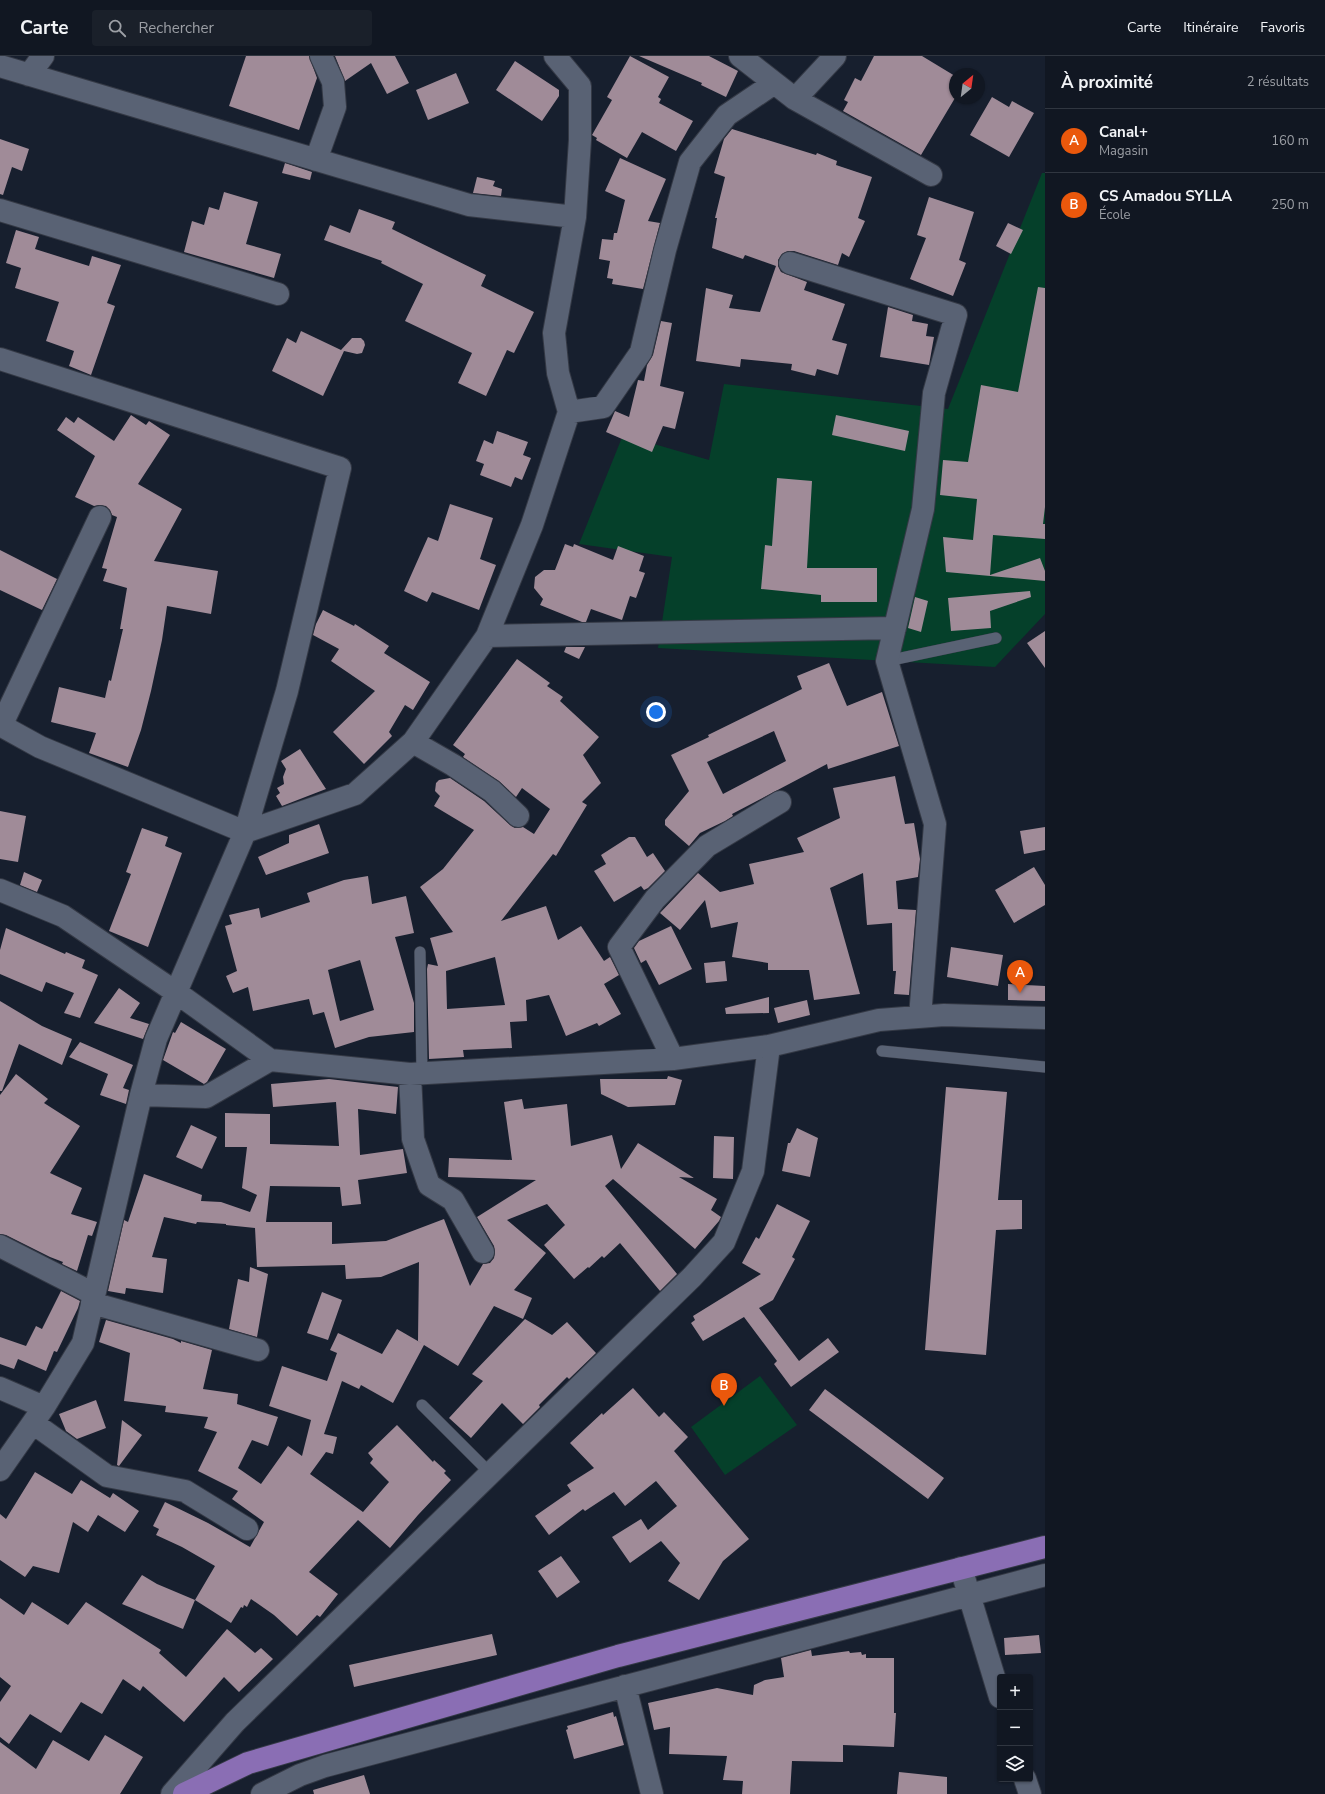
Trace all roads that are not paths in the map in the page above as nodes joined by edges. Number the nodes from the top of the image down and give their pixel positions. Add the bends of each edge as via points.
1 (43, 56) edge
2 (321, 56) edge
3 (555, 56) edge
4 (740, 56) edge
5 (835, 56) edge
6 (0, 66) edge
7 (30, 75) junction
8 (773, 84) junction
9 (795, 99) junction
10 (316, 160) junction
11 (932, 175) dead end
12 (0, 210) edge
13 (575, 217) junction
14 (790, 263) dead end
15 (278, 294) dead end
16 (0, 359) edge
17 (569, 412) junction
18 (100, 517) dead end
19 (895, 628) junction
20 (488, 636) junction
21 (996, 638) dead end
22 (887, 661) junction
23 (1, 726) edge
24 (413, 742) junction
25 (780, 802) dead end
26 (518, 816) dead end
27 (245, 832) junction
28 (0, 890) edge
29 (420, 952) dead end
30 (177, 993) junction
31 (920, 1017) junction
32 (1045, 1018) edge
33 (769, 1046) junction
34 (882, 1051) dead end
35 (673, 1059) junction
36 (270, 1060) junction
37 (1045, 1067) edge
38 (416, 1074) junction
39 (141, 1095) junction
40 (0, 1246) edge
41 (483, 1252) dead end
42 (93, 1298) junction
43 (258, 1350) dead end
44 (0, 1388) edge
45 (422, 1405) dead end
46 (38, 1415) junction
47 (0, 1470) edge
48 (490, 1473) junction
49 (247, 1529) dead end
50 (1045, 1547) edge
51 (961, 1568) junction
52 (1045, 1575) edge
53 (969, 1595) junction
54 (829, 1602) junction
55 (835, 1631) junction
56 (625, 1686) junction
57 (997, 1687) edge
58 (321, 1742) junction
59 (325, 1766) junction
60 (1026, 1782) edge
61 (302, 1784) edge
62 (172, 1794) edge
63 (184, 1794) edge
64 (262, 1794) edge
65 (652, 1794) edge
66 (1030, 1794) edge

1 - 7 street
2 - 10 street via 333,82 335,107
3 - 13 street via 580,86 580,140
4 - 8 street
5 - 9 street
6 - 7 street
7 - 10 street
8 - 9 street
8 - 17 street via 727,115 690,162 665,250 641,352 603,407
9 - 11 street
10 - 13 street via 469,205
12 - 15 street
13 - 17 street via 554,333 558,373
14 - 19 street via 956,315 934,393 923,509
16 - 27 street via 340,468 287,691
17 - 20 street via 532,525
18 - 23 street
19 - 20 street
19 - 22 street
20 - 24 street
21 - 22 lane
22 - 31 street via 936,824
23 - 27 street via 40,747
24 - 26 street via 492,791
24 - 27 street via 355,794
25 - 35 street via 707,846 655,899 619,947
27 - 30 street
28 - 30 street via 63,916
29 - 38 lane
30 - 36 street
30 - 39 street via 156,1039
31 - 32 street via 944,1015
31 - 33 street via 879,1020
33 - 35 street
33 - 48 street via 753,1171 724,1242 692,1277
34 - 37 lane
35 - 38 street
36 - 38 street
36 - 39 street via 206,1097
38 - 41 street via 413,1138 429,1185 453,1200
39 - 42 street
40 - 42 street
42 - 43 street
42 - 46 street via 83,1343
44 - 46 street
45 - 48 lane
46 - 47 street
46 - 49 street via 106,1476 185,1491
48 - 62 street via 235,1722
50 - 51 main road
51 - 53 street
51 - 54 main road
52 - 53 street
53 - 55 street
53 - 57 street
54 - 55 street
54 - 58 main road via 618,1656
55 - 56 street
56 - 59 street
56 - 65 street
58 - 59 street
58 - 63 main road via 248,1763
59 - 61 street
60 - 66 street
61 - 64 street

